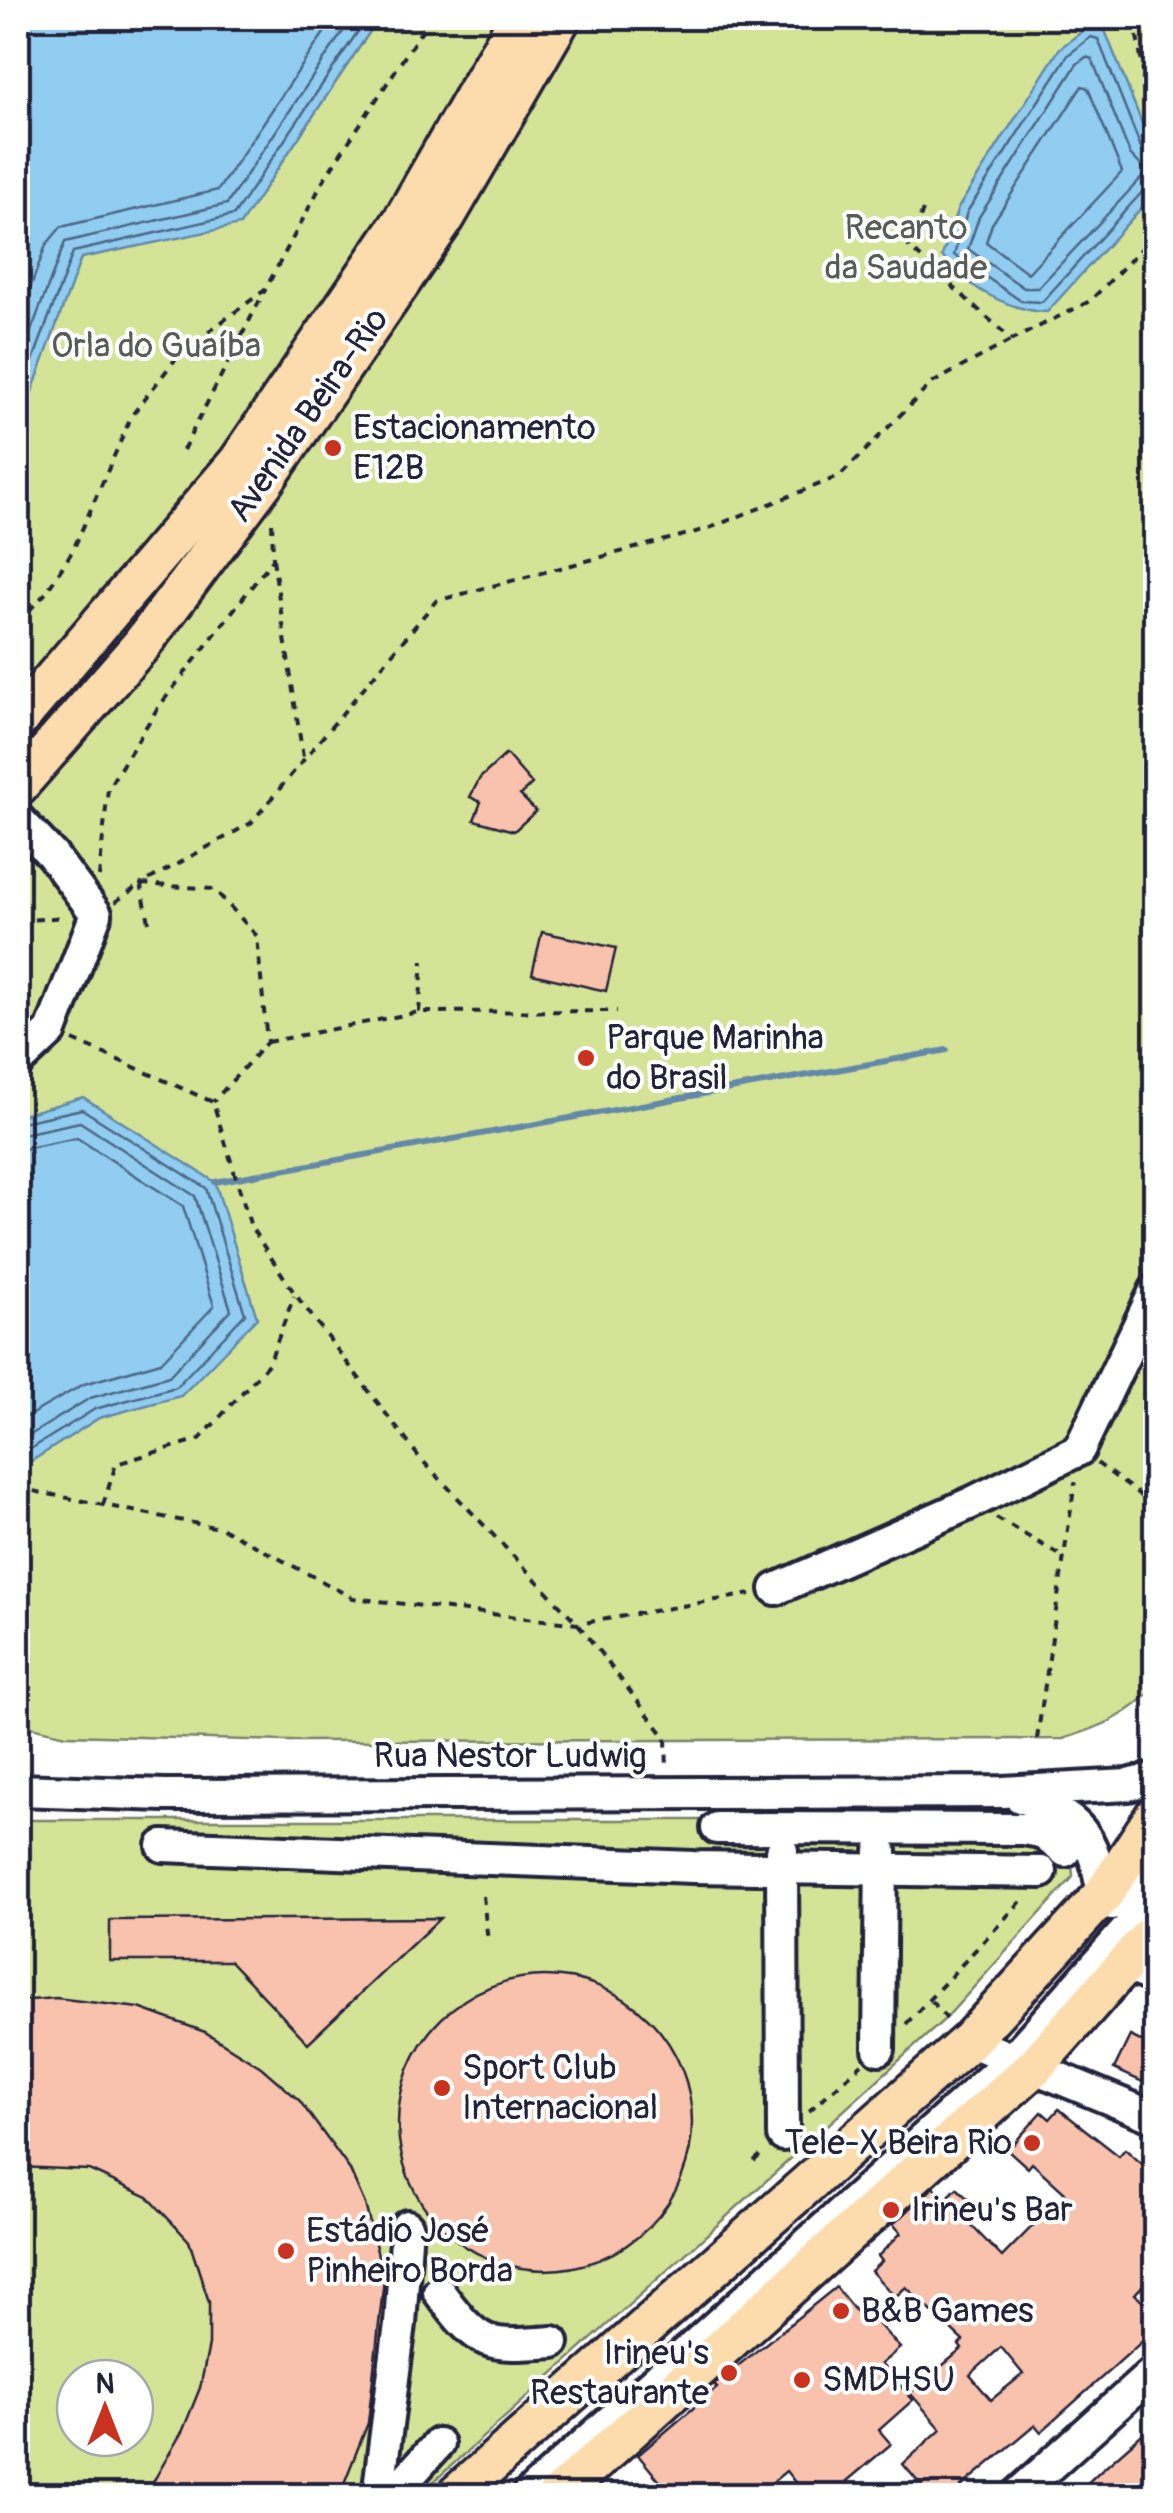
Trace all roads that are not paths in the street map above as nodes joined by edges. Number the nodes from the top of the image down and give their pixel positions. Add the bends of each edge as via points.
1 (519, 18) edge
2 (561, 18) edge
3 (18, 720) edge
4 (18, 786) edge
5 (18, 820) edge
6 (18, 1062) edge
7 (1156, 1289) edge
8 (776, 1589) road end
9 (1156, 1778) edge
10 (18, 1790) edge
11 (1003, 1792) junction
12 (1156, 1814) edge
13 (717, 1828) dead end
14 (782, 1828) junction
15 (881, 1828) junction
16 (163, 1846) dead end
17 (1065, 1850) dead end
18 (1156, 1853) edge
19 (782, 1869) junction
20 (880, 1869) junction
21 (1041, 1872) road end
22 (1103, 1895) junction
23 (1156, 1897) edge
24 (1156, 1929) edge
25 (1141, 1972) edge
26 (977, 2044) junction
27 (879, 2049) road end
28 (1024, 2062) junction
29 (1156, 2118) edge
30 (782, 2135) road end
31 (407, 2226) dead end
32 (439, 2292) dead end
33 (553, 2342) dead end
34 (1156, 2370) edge
35 (438, 2444) dead end
36 (378, 2496) edge
37 (391, 2496) edge
38 (455, 2496) edge
39 (480, 2496) edge
40 (527, 2496) edge
41 (557, 2496) edge
42 (1016, 2496) edge

1 - 3 main road, Avenida Beira-Rio via 403,220 239,462
2 - 4 main road, Avenida Beira-Rio via 446,218 265,480 142,644
5 - 6 street via 96,914 51,1030
7 - 8 street via 1079,1450
9 - 11 street, Rua Nestor Ludwig
10 - 11 street, Rua Nestor Ludwig
11 - 22 street, Rua Nestor Ludwig via 1063,1811 1089,1838
12 - 22 main road
13 - 14 street
14 - 15 street
14 - 19 street
15 - 17 street via 1023,1829 1041,1832
15 - 20 street
16 - 19 street
18 - 26 street
19 - 20 street
19 - 30 street
20 - 21 street
20 - 27 street
22 - 26 main road
23 - 28 street
24 - 25 main road
25 - 28 main road
26 - 28 street
26 - 38 main road
26 - 39 street
28 - 29 street
28 - 40 street
28 - 41 main road
31 - 36 street
32 - 33 street via 470,2334 504,2346
34 - 42 street
35 - 37 street

